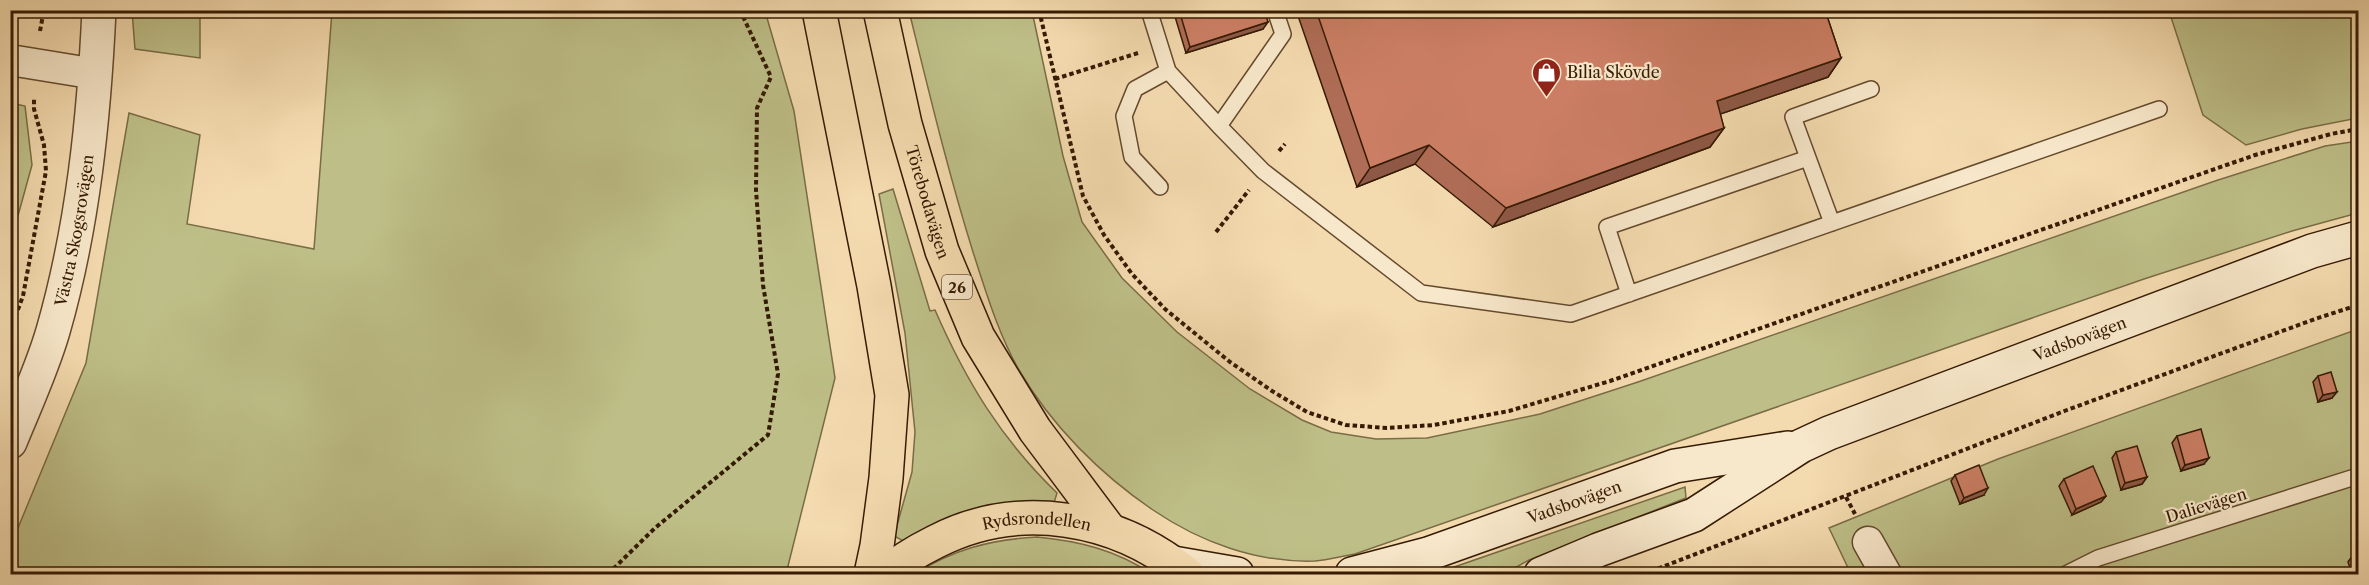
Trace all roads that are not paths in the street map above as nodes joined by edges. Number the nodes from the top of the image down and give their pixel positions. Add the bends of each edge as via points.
1 (99, 10) edge
2 (819, 10) edge
3 (880, 10) edge
4 (1149, 10) edge
5 (1275, 10) edge
6 (23, 63) edge
7 (1168, 70) junction
8 (96, 74) junction
9 (1871, 88) dead end
10 (2159, 109) dead end
11 (1219, 126) junction
12 (1808, 158) junction
13 (1160, 187) dead end
14 (1832, 224) junction
15 (2358, 238) edge
16 (1629, 294) junction
17 (10, 442) edge
18 (1801, 446) junction
19 (2358, 476) edge
20 (1109, 530) junction
21 (1868, 542) dead end
22 (1180, 569) edge
23 (871, 574) edge
24 (885, 574) edge
25 (1237, 574) edge
26 (1352, 574) edge
27 (1541, 574) edge
28 (1886, 574) edge
29 (2066, 574) edge

1 - 8 main road, Västra Skogsrovägen
2 - 23 highway via 892,395 886,478
3 - 20 highway, Törebodavägen / 26 via 905,124 939,240 978,337 1035,430
4 - 7 lane
5 - 11 lane via 1283,34
6 - 8 street
7 - 11 lane
7 - 13 lane via 1135,89 1124,116 1132,157
8 - 17 main road, Västra Skogsrovägen via 80,212 53,332
9 - 12 lane via 1793,117
10 - 14 lane
11 - 16 lane via 1263,171 1421,293 1571,314
12 - 14 lane
12 - 16 lane via 1607,227
14 - 16 lane
15 - 18 main road, Vadsbovägen via 2290,259
18 - 26 main road, Vadsbovägen via 1676,466 1428,554
18 - 27 main road, Vadsbovägen via 1694,515
19 - 29 lane, Dalievägen via 2098,558
20 - 22 highway, Rydsrondellen / 26 via 1153,549
20 - 24 highway, Rydsrondellen / 26 via 1077,521 1044,518 979,525 918,550
21 - 28 street
22 - 25 main road

